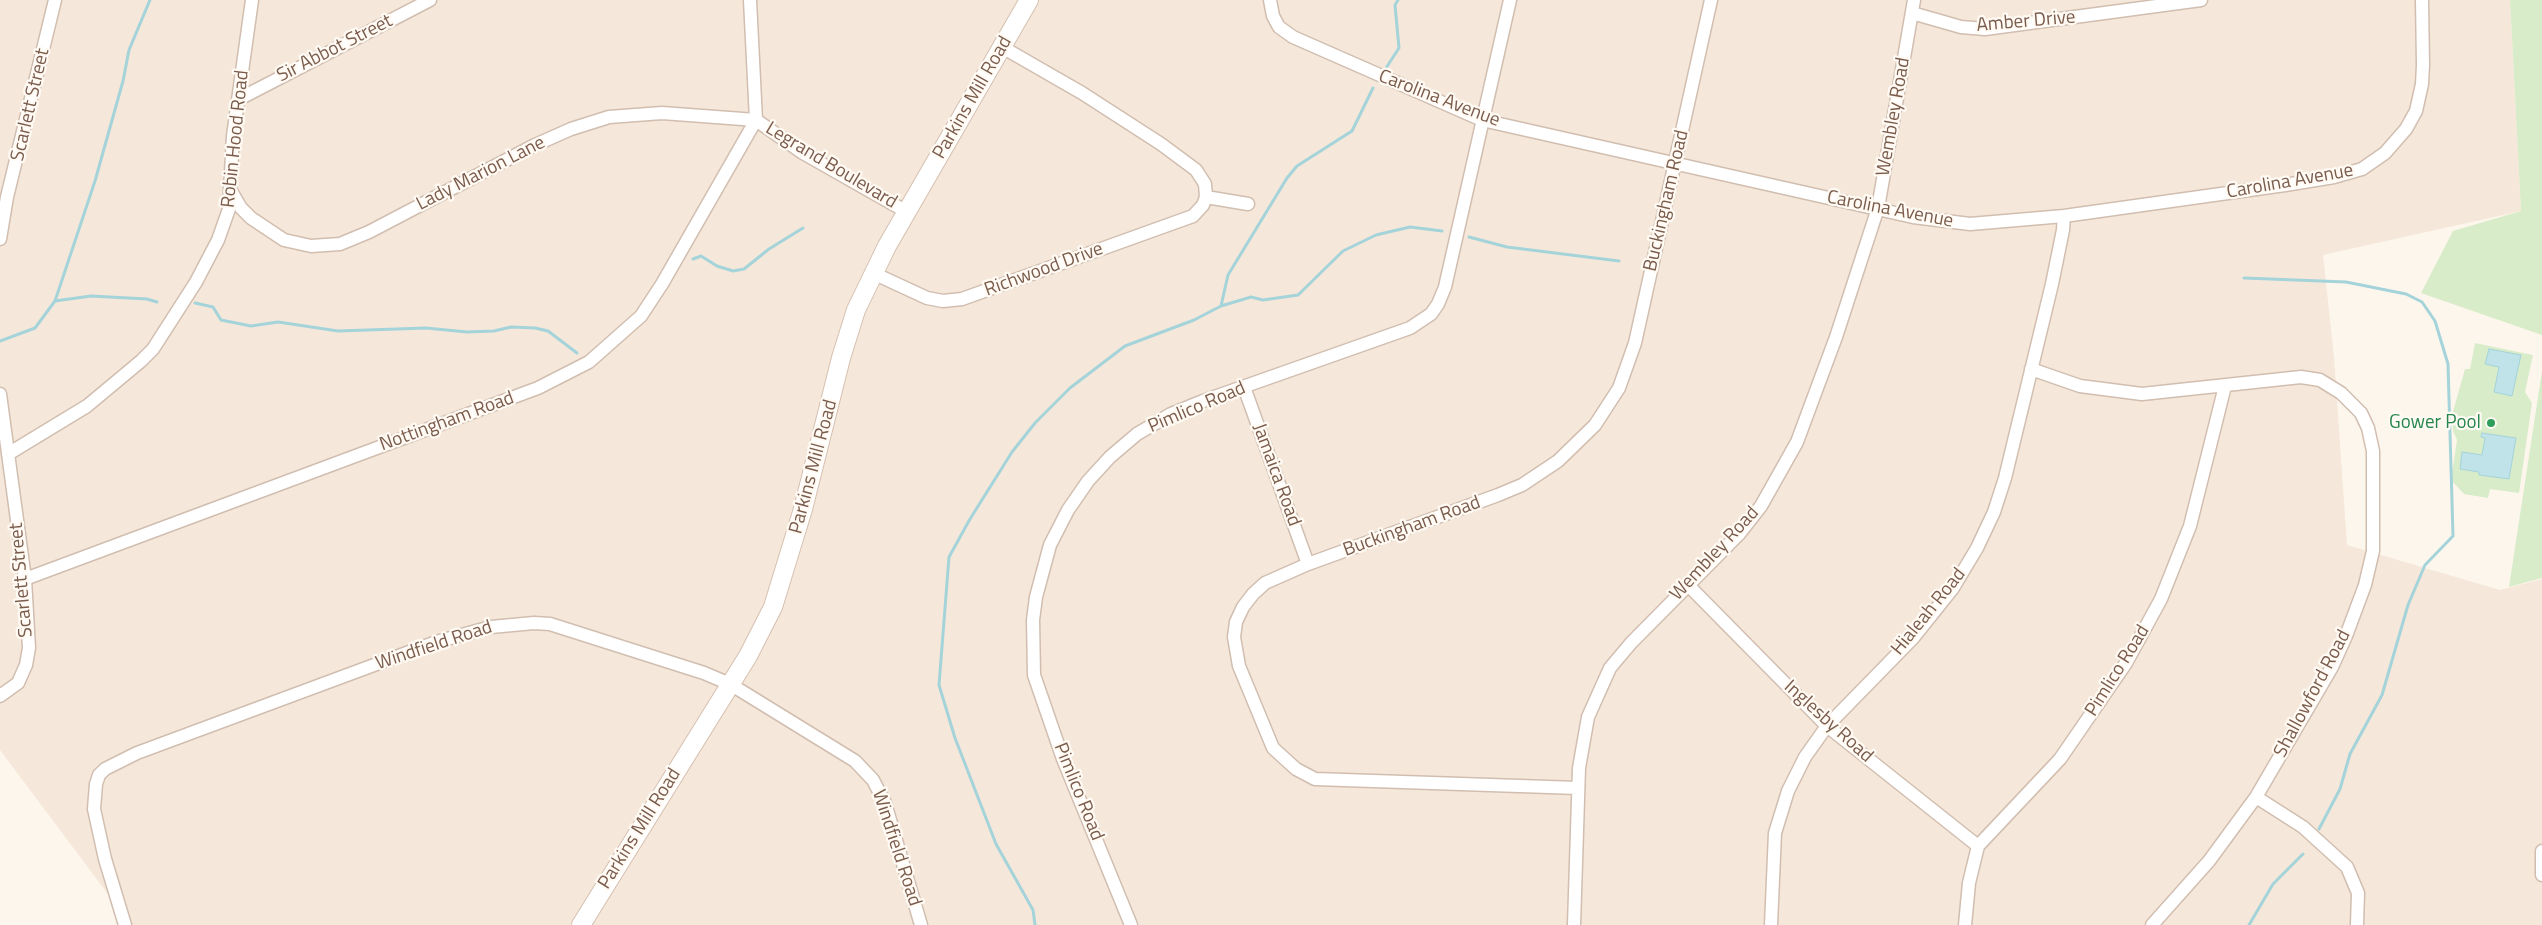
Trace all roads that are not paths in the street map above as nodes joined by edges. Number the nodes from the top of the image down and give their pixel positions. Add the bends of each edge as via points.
1 (55, 0) edge
2 (252, 0) edge
3 (430, 0) edge
4 (750, 0) edge
5 (1029, 0) edge
6 (1270, 0) edge
7 (1510, 0) edge
8 (1712, 0) edge
9 (1914, 0) edge
10 (2201, 0) edge
11 (2422, 0) edge
12 (1912, 13) junction
13 (1002, 47) junction
14 (239, 99) junction
15 (756, 120) junction
16 (1482, 120) junction
17 (1676, 162) junction
18 (231, 191) junction
19 (4, 196) edge
20 (1206, 197) junction
21 (1248, 204) dead end
22 (1878, 208) junction
23 (907, 212) junction
24 (2064, 216) junction
25 (0, 239) edge
26 (873, 273) junction
27 (2031, 369) junction
28 (2225, 386) junction
29 (1244, 387) junction
30 (0, 394) edge
31 (8, 454) junction
32 (1308, 564) junction
33 (25, 579) junction
34 (1688, 586) junction
35 (730, 684) junction
36 (0, 696) edge
37 (1827, 726) junction
38 (1578, 788) junction
39 (2256, 797) junction
40 (1978, 846) junction
41 (2542, 852) edge
42 (2542, 875) edge
43 (125, 925) edge
44 (581, 925) edge
45 (921, 925) edge
46 (1131, 925) edge
47 (1574, 925) edge
48 (1770, 925) edge
49 (1965, 925) edge
50 (2152, 925) edge
51 (2357, 925) edge

1 - 19 street, Scarlett Street
2 - 14 street, Robin Hood Road
3 - 14 street, Sir Abbot Street
4 - 15 street, Legrand Boulevard
5 - 13 street, Parkins Mill Road
6 - 16 street, Carolina Avenue via 1279,26 1293,37
7 - 16 street, Pimlico Road
8 - 17 street, Buckingham Road
9 - 12 street, Wembley Road
10 - 12 street, Amber Drive via 1984,29 1961,27
11 - 24 street, Carolina Avenue via 2422,84 2416,111 2399,138 2385,153 2362,169 2320,180
12 - 22 street, Wembley Road
13 - 20 street via 1161,144 1196,170 1205,184
13 - 23 street, Parkins Mill Road
14 - 18 street, Robin Hood Road via 233,136
15 - 18 street, Lady Marion Lane via 662,113 609,117 571,128 370,232 340,244 311,246 284,240 251,218
15 - 23 street, Legrand Boulevard via 803,153
15 - 33 street, Nottingham Road via 641,316 589,362 538,388
16 - 17 street, Carolina Avenue
16 - 29 street, Pimlico Road via 1445,287 1430,314 1410,328
17 - 22 street, Carolina Avenue
17 - 32 street, Buckingham Road via 1626,371 1595,425 1577,445 1541,474 1498,495
18 - 31 street, Robin Hood Road via 226,221 218,240 196,282 153,348 88,406
19 - 25 street, Scarlett Street
20 - 21 street
20 - 26 street, Richwood Drive via 1193,216 962,299 943,301 927,298
22 - 24 street, Carolina Avenue via 1933,221 1964,224
22 - 34 street, Wembley Road via 1836,337 1790,457 1761,506 1739,534
23 - 26 street, Parkins Mill Road
24 - 27 street, Hialeah Road via 2064,230
26 - 35 street, Parkins Mill Road via 856,310 841,358 773,607
27 - 28 street, Shallowford Road via 2080,386 2116,392 2158,394
27 - 37 street, Hialeah Road via 1994,512 1964,570 1913,638
28 - 39 street, Shallowford Road via 2301,377 2328,383 2352,402 2360,413 2368,428 2373,451 2373,551 2365,585 2332,667
28 - 40 street, Pimlico Road via 2190,526 2161,599 2121,671 2060,759
29 - 32 street, Jamaica Road
29 - 46 street, Pimlico Road via 1171,414 1137,434 1110,457 1068,510 1050,545 1036,597 1032,640 1034,675 1063,759
30 - 31 street, Scarlett Street
31 - 33 street, Scarlett Street
32 - 38 street, Buckingham Road via 1265,584 1253,594 1242,607 1234,637 1238,666 1273,748 1283,759 1315,779 1334,781
33 - 36 street, Scarlett Street via 29,648 26,665 18,683
34 - 37 street, Inglesby Road
34 - 38 street, Wembley Road via 1630,642 1603,680 1582,742
35 - 43 street, Windfield Road via 550,624 511,623 464,632 137,753 105,768 99,775 94,796 97,828
35 - 44 street, Parkins Mill Road
35 - 45 street, Windfield Road via 855,761 873,780 885,803
37 - 40 street, Inglesby Road
37 - 48 street, Hialeah Road via 1805,757 1781,809 1775,833
38 - 47 street, Wembley Road
39 - 50 street, Shallowford Road via 2209,861
39 - 51 street via 2302,827 2347,867 2358,893
40 - 49 street, Pimlico Road via 1969,883
41 - 42 street

